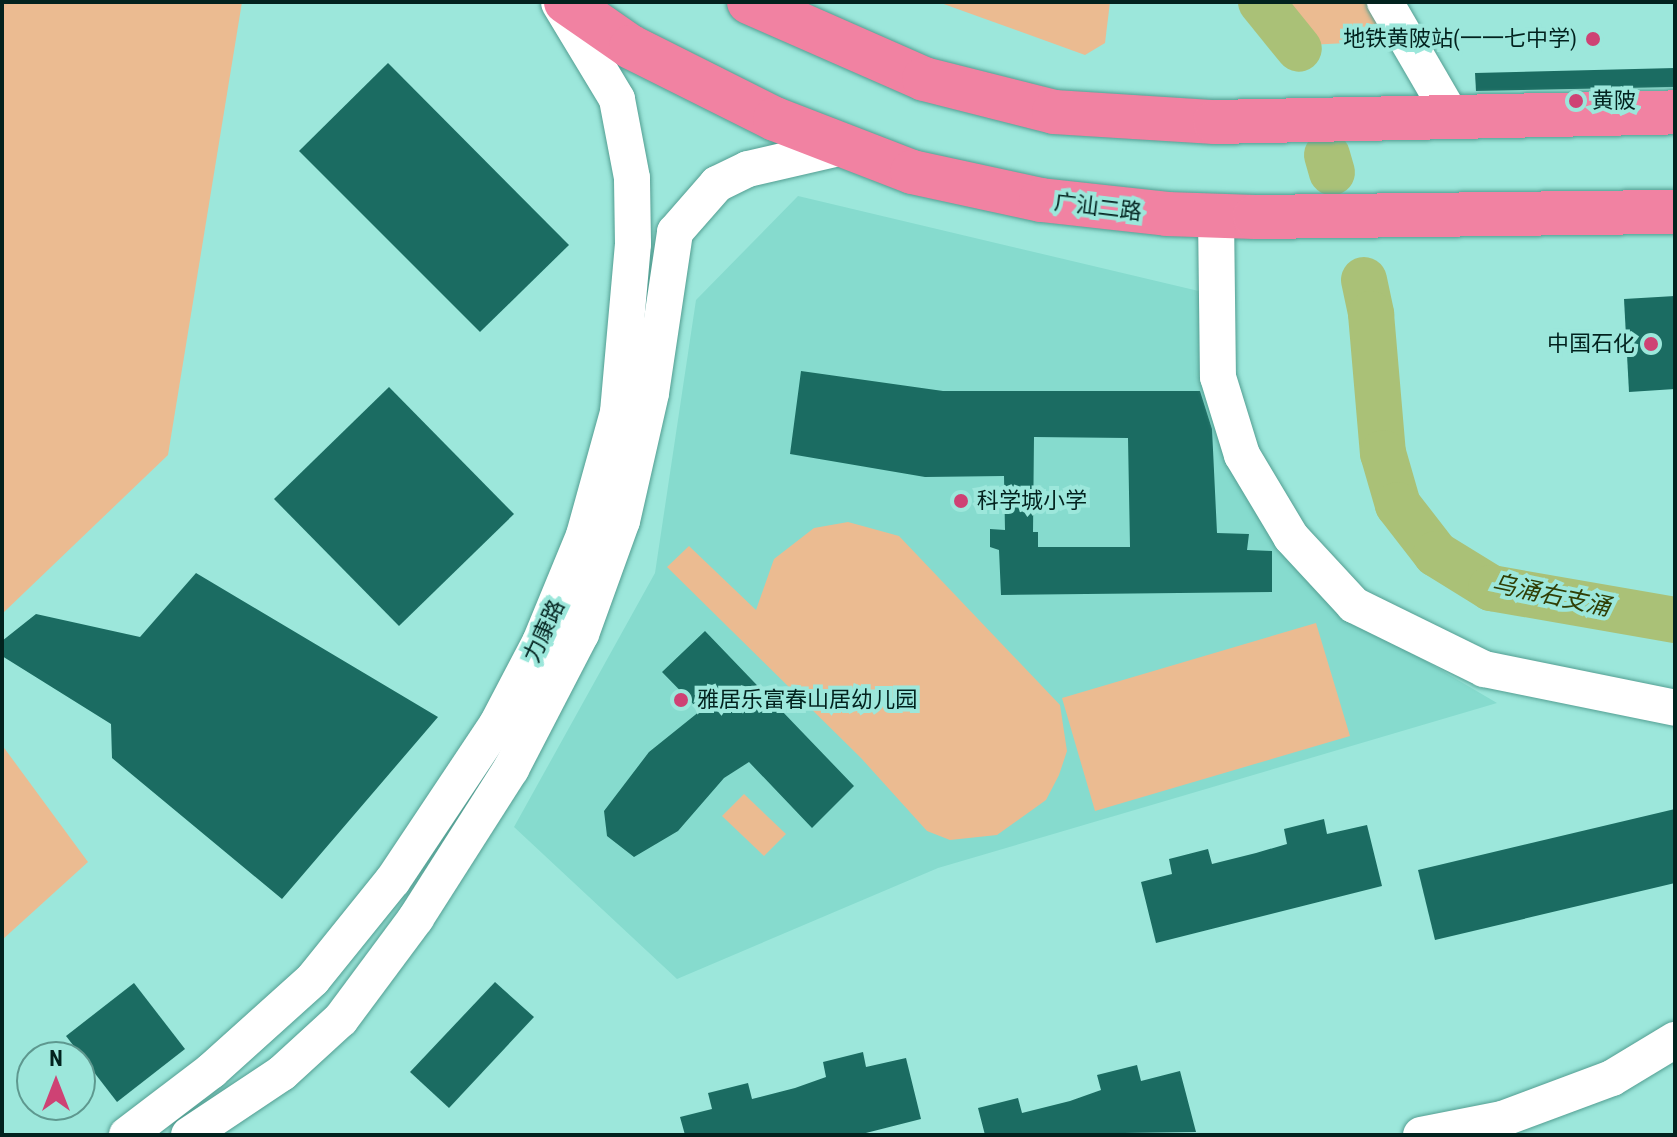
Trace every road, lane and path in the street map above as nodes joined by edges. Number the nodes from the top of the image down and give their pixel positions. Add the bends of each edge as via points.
1 (558, 2) edge
2 (566, 2) edge
3 (1385, 2) edge
4 (760, 7) edge
5 (1675, 112) edge
6 (1453, 119) junction
7 (843, 147) junction
8 (1675, 212) edge
9 (1235, 216) junction
10 (1675, 708) edge
11 (1675, 1040) edge
12 (127, 1135) edge
13 (189, 1135) edge
14 (1421, 1135) edge

1 - 12 street, 力康路 via 617,99 632,178 631,272 618,412 584,535 518,687 393,880 313,979 211,1071
2 - 7 highway, 广汕二路 via 698,84
3 - 6 street
4 - 6 highway via 924,79 1054,112 1215,122
5 - 6 highway
7 - 9 highway, 广汕二路 via 912,172 1041,200
7 - 13 street, 力康路 via 748,169 717,184 675,232 651,393 622,521 581,634 511,769 416,918 341,1019 282,1073
8 - 9 highway, 广汕二路
9 - 10 street via 1218,377 1242,455 1291,537 1354,605 1484,669
11 - 14 street via 1612,1078 1502,1119

